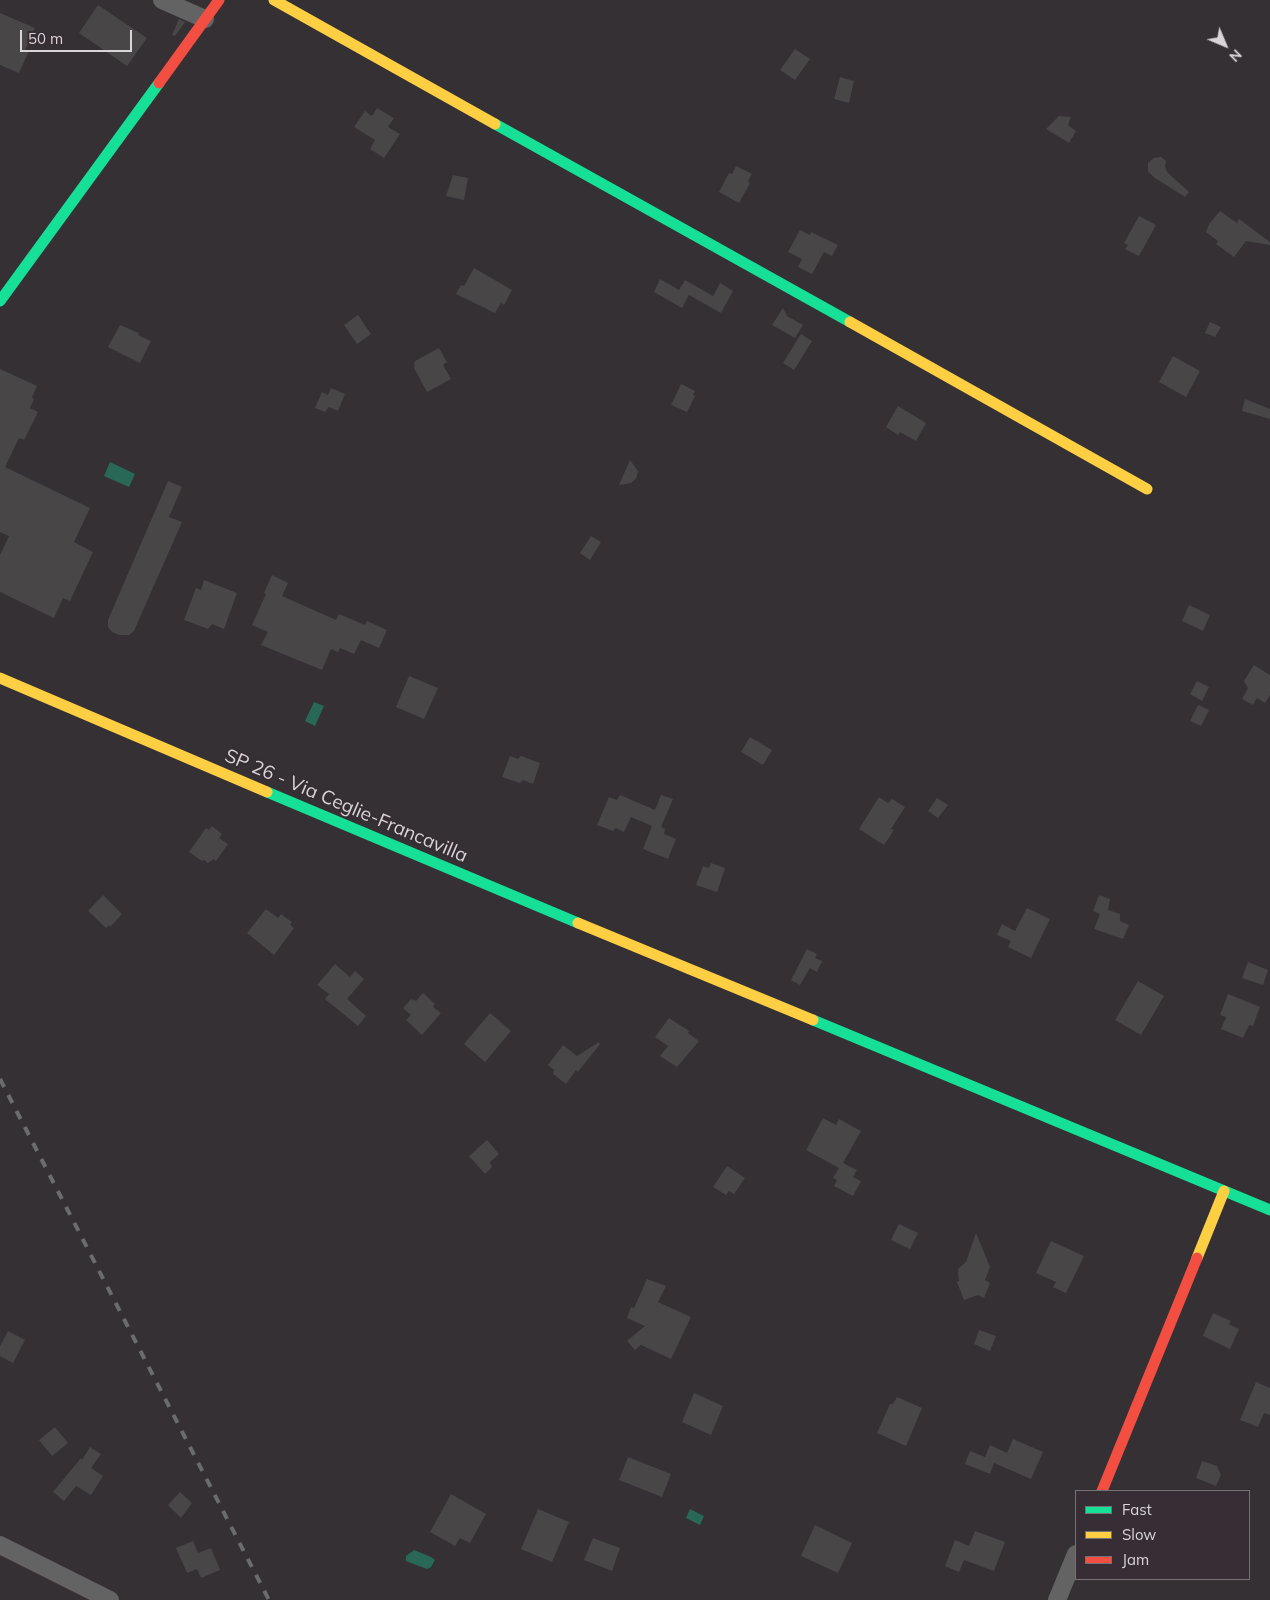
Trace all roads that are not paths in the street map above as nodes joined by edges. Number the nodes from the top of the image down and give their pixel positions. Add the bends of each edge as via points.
1 (162, 0) edge
2 (219, 0) edge
3 (274, 0) edge
4 (205, 19) junction
5 (0, 301) edge
6 (1147, 489) dead end
7 (0, 678) edge
8 (1224, 1191) junction
9 (1270, 1210) edge
10 (1102, 1490) edge
11 (0, 1545) edge
12 (1075, 1557) edge
13 (110, 1600) edge
14 (1058, 1600) edge

1 - 4 street
2 - 4 street
3 - 6 street
4 - 5 street
7 - 8 street, SP 26 - Via Ceglie-Francavilla via 377,839
8 - 9 street, SP 26 - Via Ceglie-Francavilla
8 - 10 street
11 - 13 street
12 - 14 street

